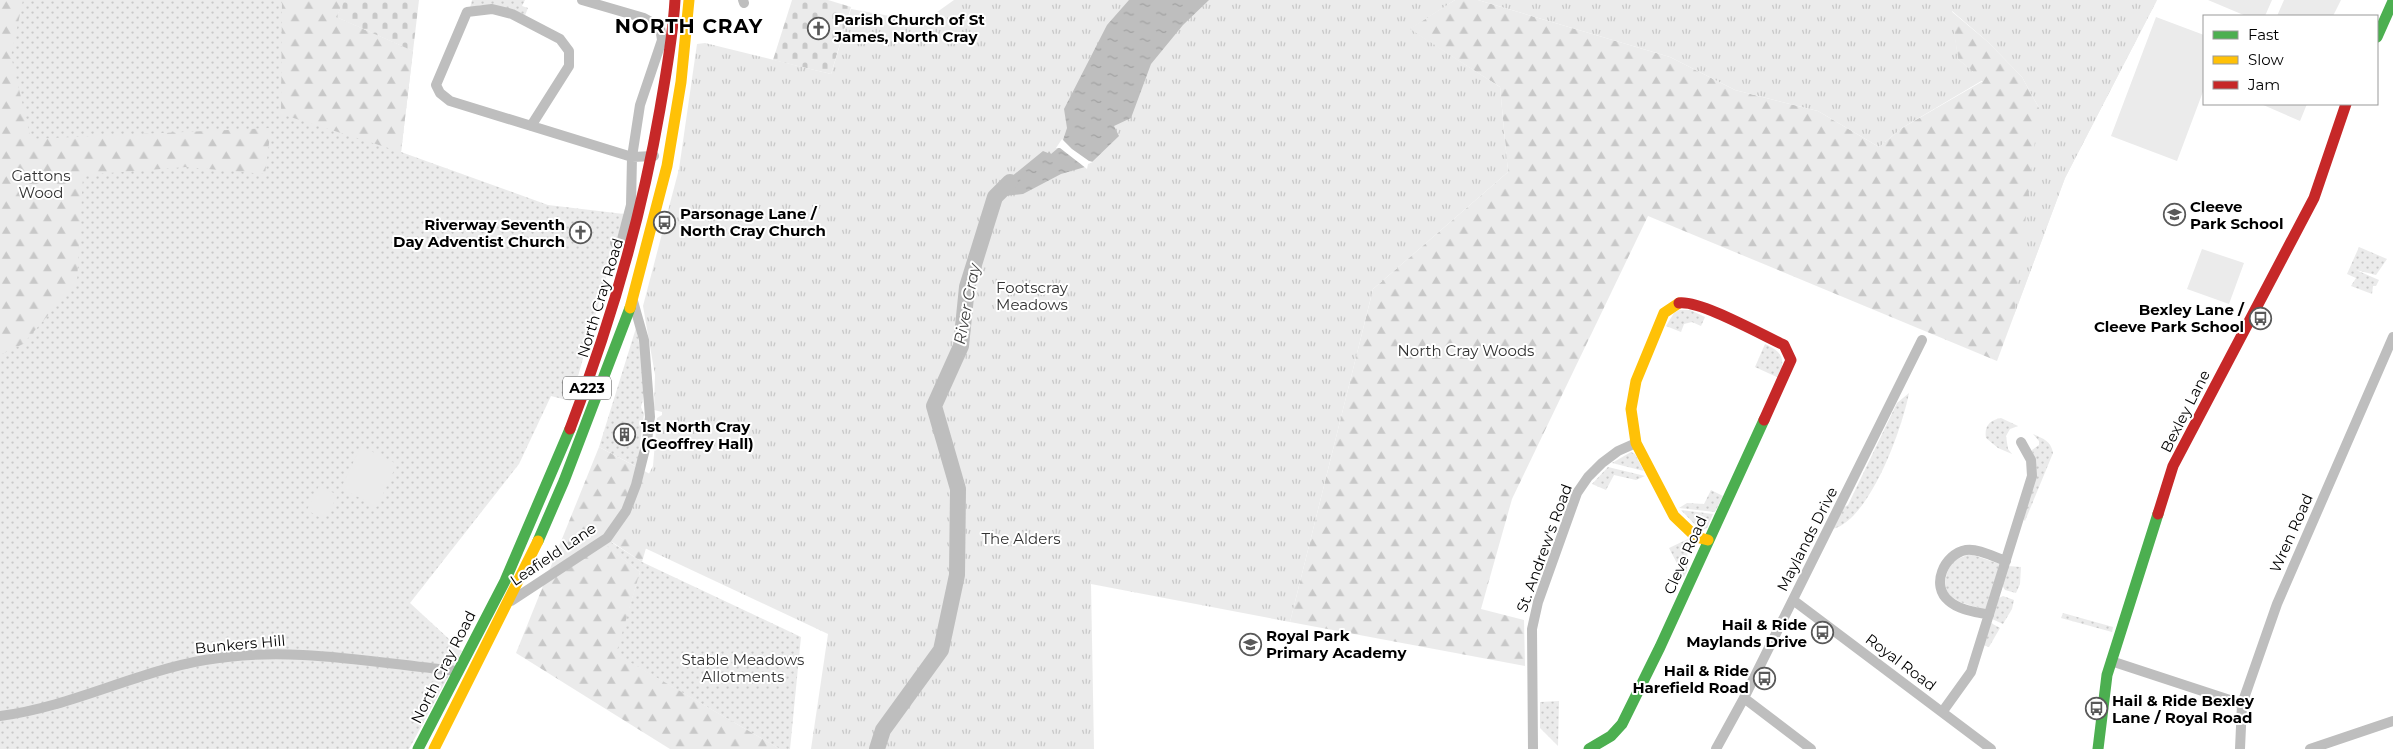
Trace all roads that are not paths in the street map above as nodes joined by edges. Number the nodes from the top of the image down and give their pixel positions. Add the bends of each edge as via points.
1 (582, 0) edge
2 (676, 0) edge
3 (689, 0) edge
4 (2393, 1) edge
5 (2378, 35) edge
6 (2346, 105) edge
7 (531, 126) junction
8 (654, 156) junction
9 (632, 157) junction
10 (615, 243) dead end
11 (633, 300) junction
12 (2393, 337) edge
13 (1922, 340) dead end
14 (2389, 357) edge
15 (2021, 442) dead end
16 (1636, 443) junction
17 (1708, 540) junction
18 (2006, 561) junction
19 (1793, 600) junction
20 (509, 602) junction
21 (1989, 615) junction
22 (2112, 661) junction
23 (458, 671) junction
24 (1744, 698) junction
25 (2242, 704) junction
26 (1943, 711) junction
27 (0, 716) edge
28 (2393, 721) edge
29 (418, 749) edge
30 (434, 749) edge
31 (1533, 749) edge
32 (1589, 749) edge
33 (1716, 749) edge
34 (1811, 749) edge
35 (1990, 749) edge
36 (2098, 749) edge
37 (2240, 749) edge
38 (2310, 749) edge

1 - 9 street via 644,18 660,27 662,40 640,105
2 - 8 main road, North Cray Road / A223
3 - 11 main road, North Cray Road / A223 via 681,82 667,166
4 - 5 main road
6 - 22 main road, Bexley Lane via 2314,198 2173,466
7 - 7 street via 569,66 569,51 560,39 512,14 492,9 467,12 436,85 440,93 450,101
7 - 9 street
8 - 9 street
8 - 23 main road, North Cray Road / A223 via 627,263 598,358 516,558
9 - 10 street via 631,205 621,243
11 - 20 main road, North Cray Road / A223 via 564,481
11 - 20 street, Leafield Lane via 644,340 650,417 636,485 626,511 607,538
12 - 14 street, Wren Road
13 - 19 street, Maylands Drive
14 - 25 street, Wren Road via 2276,604
15 - 18 street via 2031,460 2032,473
16 - 17 main road via 1674,516 1696,537
16 - 17 main road, Cleve Road via 1631,409 1633,388 1660,320 1670,307 1678,302 1702,307 1784,345 1791,360
16 - 31 street, St. Andrew's Road via 1602,463 1577,493 1538,602 1532,629
17 - 32 main road, Cleve Road via 1622,724 1611,736
18 - 21 street
18 - 21 street via 1973,550 1955,554 1944,566 1941,582 1948,601
19 - 24 street, Maylands Drive
19 - 26 street, Royal Road
20 - 30 main road, North Cray Road / A223
21 - 26 street via 1971,672
22 - 25 street
22 - 36 main road, Bexley Lane via 2104,690
23 - 27 street, Bunkers Hill via 306,654 206,660 39,708
23 - 29 main road, North Cray Road / A223
24 - 33 street, Maylands Drive
24 - 34 street
25 - 37 street, Wren Road
26 - 35 street, Royal Road
28 - 38 street

